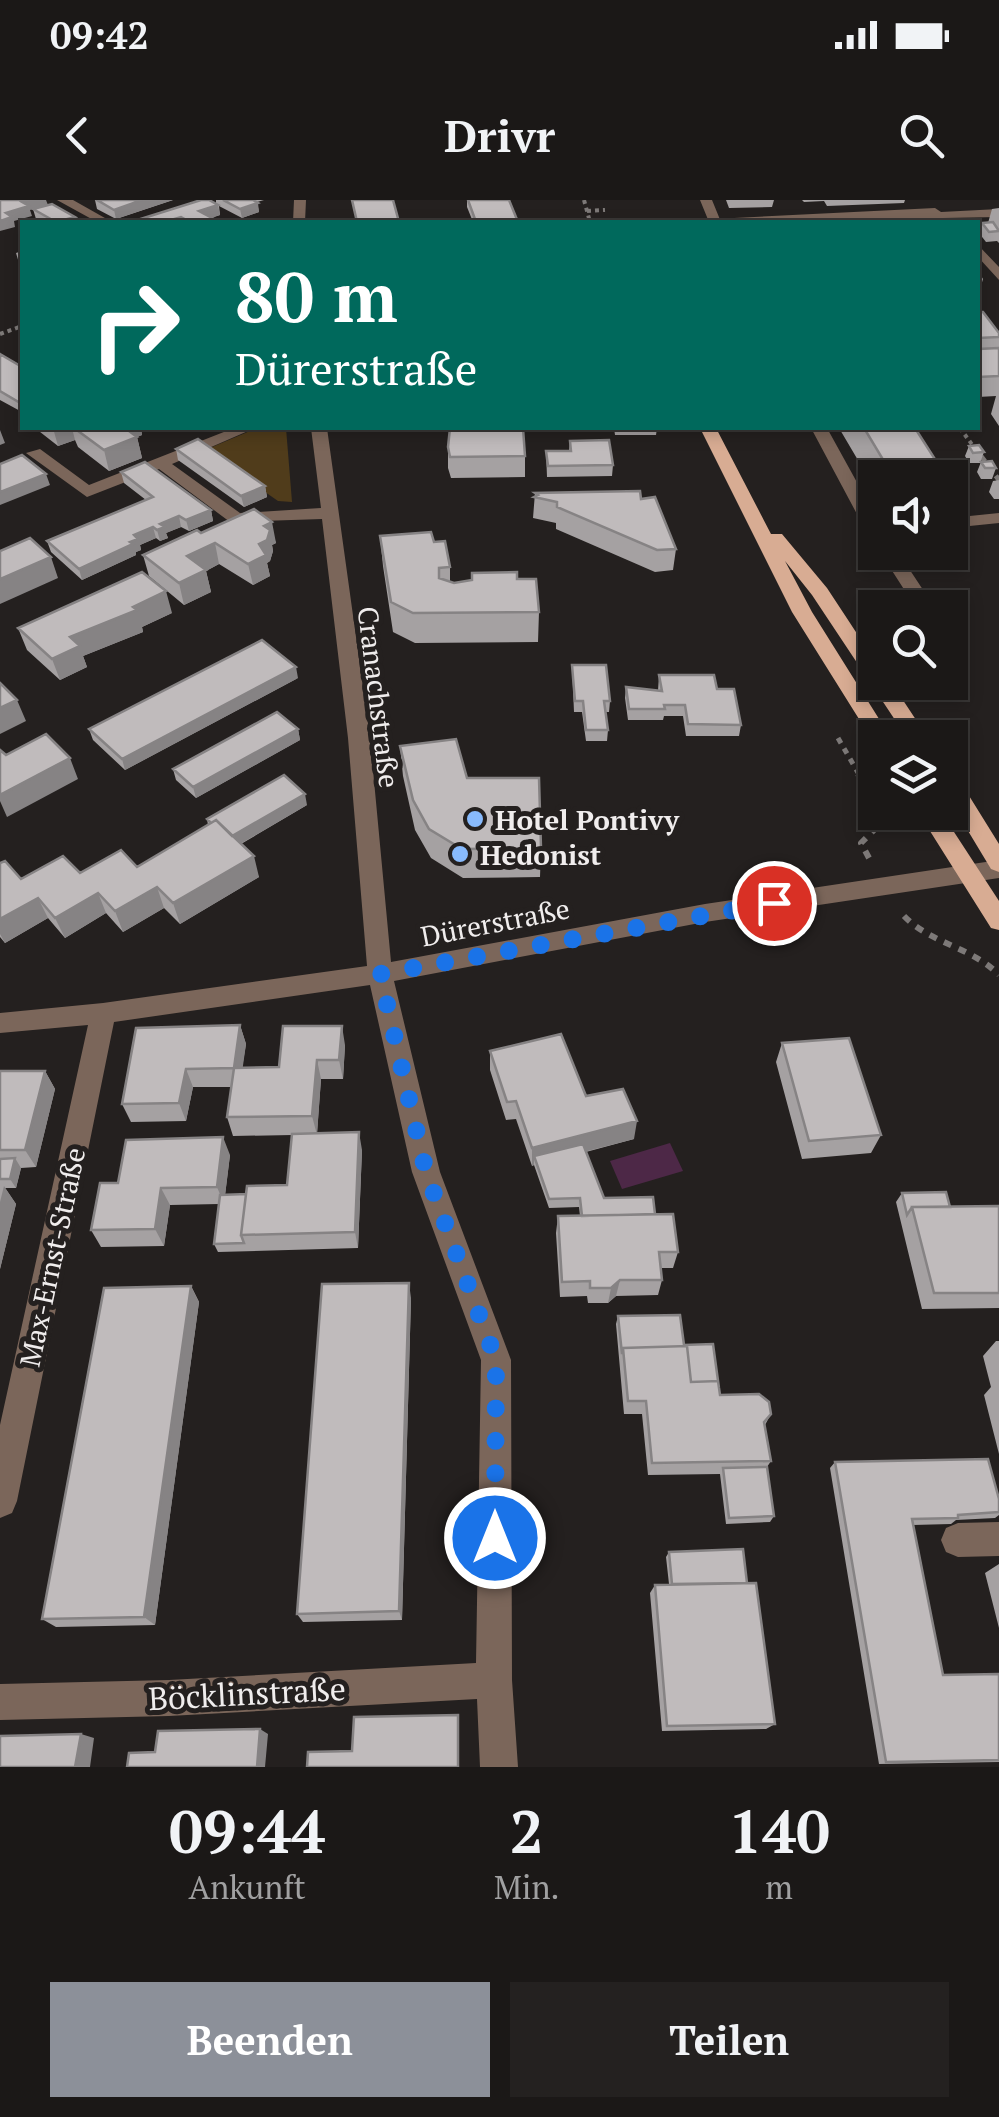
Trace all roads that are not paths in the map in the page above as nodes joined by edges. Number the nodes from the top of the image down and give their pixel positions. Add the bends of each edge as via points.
1 (64, 200) edge
2 (944, 200) edge
3 (639, 208) dead end
4 (999, 213) edge
5 (944, 218) edge
6 (102, 220) edge
7 (649, 220) edge
8 (774, 220) edge
9 (980, 252) edge
10 (999, 276) edge
11 (242, 430) edge
12 (319, 430) edge
13 (709, 430) edge
14 (820, 430) edge
15 (34, 453) dead end
16 (166, 467) dead end
17 (858, 500) edge
18 (745, 501) junction
19 (328, 513) junction
20 (999, 518) edge
21 (968, 521) edge
22 (858, 650) edge
23 (870, 720) edge
24 (968, 813) edge
25 (941, 830) edge
26 (999, 866) edge
27 (968, 872) junction
28 (999, 921) edge
29 (380, 974) junction
30 (103, 1013) junction
31 (0, 1023) edge
32 (0, 1501) edge
33 (999, 1539) edge
34 (958, 1540) dead end
35 (494, 1680) junction
36 (0, 1702) edge
37 (499, 1767) edge

1 - 6 street
2 - 5 street
3 - 7 main road
4 - 5 street
5 - 8 street
9 - 10 street
11 - 15 street via 86,492
12 - 19 street, Cranachstraße
13 - 18 main road
14 - 17 street
16 - 19 street via 236,518
18 - 22 main road
18 - 23 main road via 802,612
19 - 29 street, Cranachstraße via 359,738
20 - 21 street
24 - 26 main road
25 - 27 main road
26 - 27 street, Dürerstraße
27 - 28 main road
27 - 29 street, Dürerstraße
29 - 30 street, Dürerstraße
29 - 35 street via 426,1172 496,1360
30 - 31 street, Dürerstraße
30 - 32 street, Max-Ernst-Straße
33 - 34 street
35 - 36 street, Böcklinstraße
35 - 37 street

